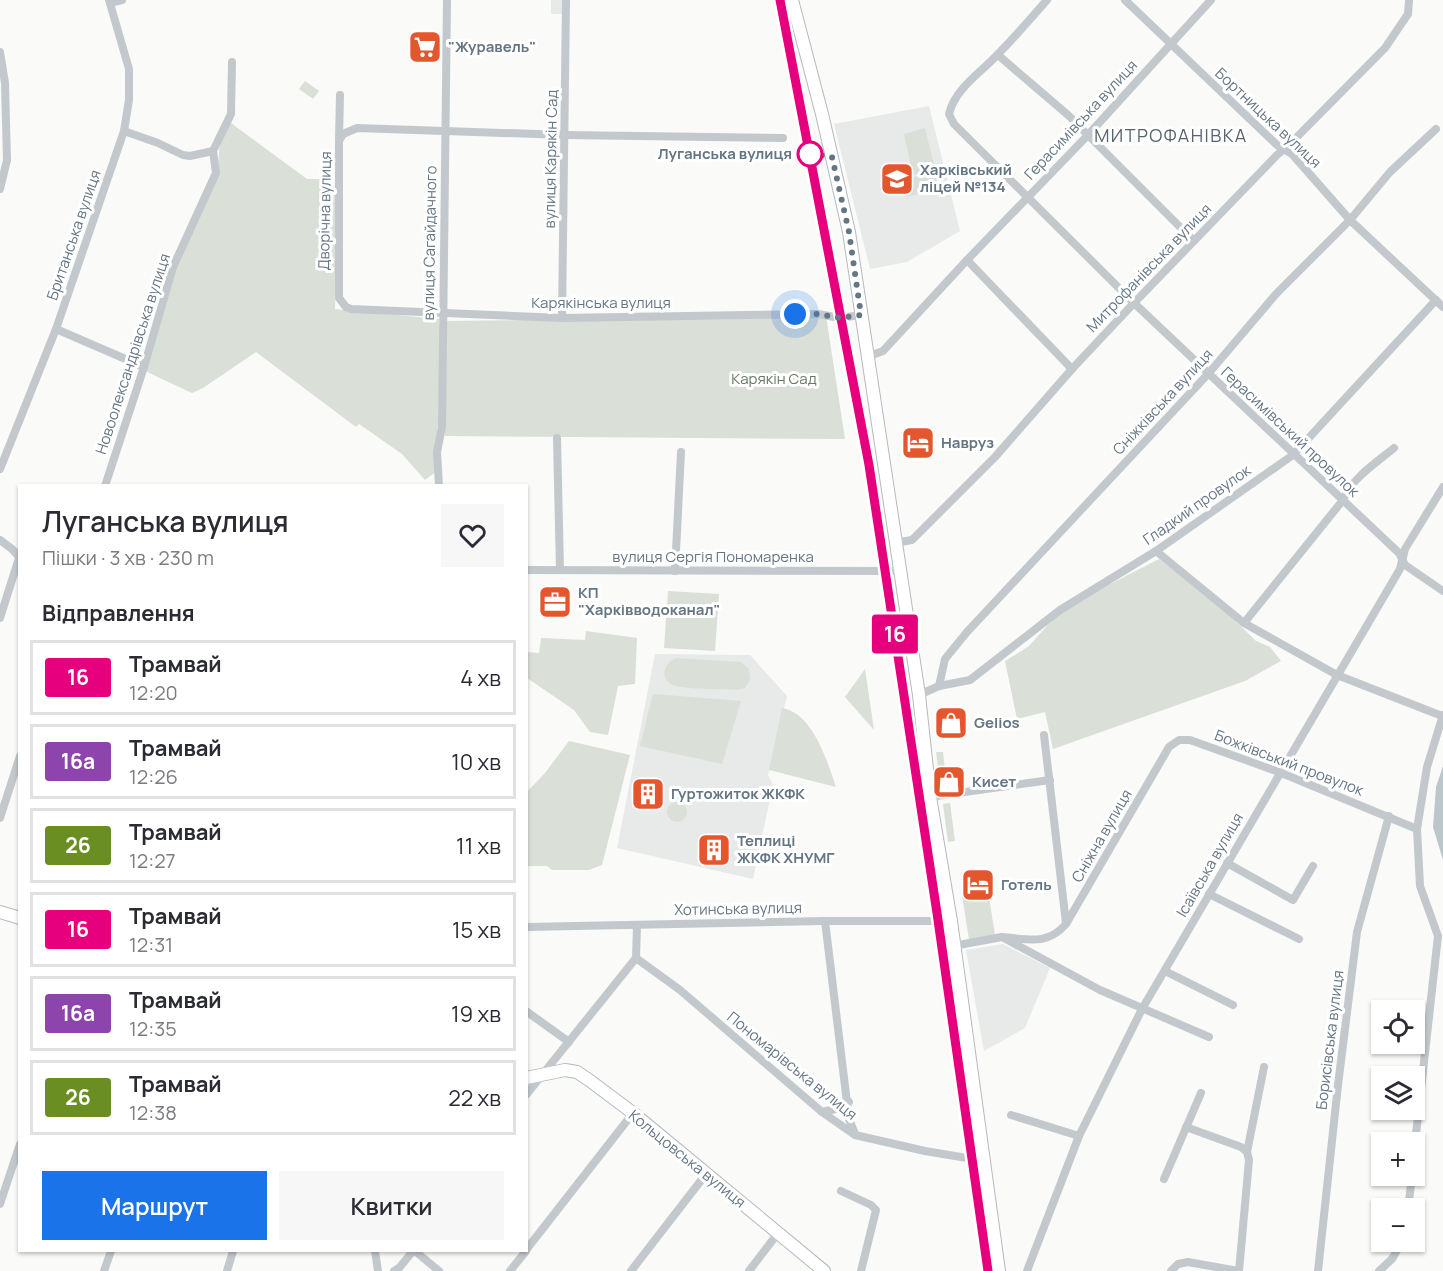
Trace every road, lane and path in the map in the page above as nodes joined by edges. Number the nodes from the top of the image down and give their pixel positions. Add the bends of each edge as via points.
1 (122, 0) edge
2 (447, 0) edge
3 (566, 0) edge
4 (792, 0) edge
5 (1047, 0) edge
6 (1125, 0) edge
7 (1211, 0) edge
8 (1409, 0) edge
9 (109, 2) edge
10 (1170, 44) junction
11 (0, 52) edge
12 (998, 55) junction
13 (232, 62) dead end
14 (3, 83) edge
15 (340, 95) dead end
16 (1436, 129) dead end
17 (445, 130) junction
18 (124, 131) junction
19 (565, 135) junction
20 (1088, 135) junction
21 (783, 138) dead end
22 (339, 141) junction
23 (3, 142) edge
24 (1284, 149) junction
25 (213, 152) junction
26 (0, 189) edge
27 (1027, 197) junction
28 (1350, 220) junction
29 (1194, 242) junction
30 (967, 260) junction
31 (1436, 300) junction
32 (342, 303) joint
33 (1134, 303) junction
34 (1443, 307) edge
35 (443, 314) junction
36 (861, 315) junction
37 (562, 318) junction
38 (56, 328) junction
39 (867, 357) junction
40 (144, 367) junction
41 (1072, 369) junction
42 (1208, 374) junction
43 (557, 438) dead end
44 (1394, 447) dead end
45 (681, 452) dead end
46 (1293, 455) junction
47 (0, 469) edge
48 (106, 484) edge
49 (439, 484) edge
50 (1443, 487) edge
51 (1343, 500) junction
52 (0, 540) edge
53 (895, 543) junction
54 (1156, 551) junction
55 (18, 557) edge
56 (1402, 560) junction
57 (18, 561) edge
58 (528, 570) edge
59 (560, 570) junction
60 (675, 571) junction
61 (899, 571) junction
62 (1443, 591) edge
63 (0, 618) edge
64 (1244, 623) junction
65 (1337, 675) junction
66 (939, 686) junction
67 (918, 695) junction
68 (1443, 716) edge
69 (1044, 735) dead end
70 (1179, 740) joint
71 (18, 762) edge
72 (1279, 772) junction
73 (1050, 780) junction
74 (930, 797) junction
75 (1389, 816) junction
76 (0, 818) edge
77 (1417, 829) junction
78 (1227, 863) junction
79 (1313, 866) dead end
80 (1209, 894) junction
81 (1063, 901) junction
82 (1076, 907) junction
83 (0, 912) edge
84 (18, 917) edge
85 (825, 921) junction
86 (951, 921) junction
87 (1066, 924) junction
88 (637, 925) junction
89 (528, 927) edge
90 (1002, 937) junction
91 (1299, 939) dead end
92 (1044, 940) junction
93 (953, 946) junction
94 (636, 958) junction
95 (1043, 958) junction
96 (1165, 971) junction
97 (1233, 1005) dead end
98 (1142, 1009) junction
99 (528, 1012) edge
100 (1209, 1037) dead end
101 (569, 1042) junction
102 (1264, 1067) dead end
103 (542, 1075) junction
104 (528, 1078) edge
105 (528, 1092) edge
106 (1201, 1093) dead end
107 (849, 1102) junction
108 (822, 1112) junction
109 (633, 1113) junction
110 (1011, 1115) dead end
111 (1186, 1127) junction
112 (1416, 1132) edge
113 (855, 1135) junction
114 (1079, 1136) junction
115 (18, 1150) edge
116 (1247, 1152) junction
117 (985, 1161) junction
118 (706, 1173) junction
119 (1164, 1179) dead end
120 (841, 1191) dead end
121 (0, 1204) edge
122 (778, 1233) junction
123 (528, 1247) edge
124 (111, 1252) edge
125 (233, 1252) edge
126 (375, 1252) edge
127 (413, 1252) edge
128 (415, 1252) edge
129 (524, 1252) edge
130 (1397, 1252) edge
131 (1382, 1269) edge
132 (104, 1271) edge
133 (227, 1271) edge
134 (378, 1271) edge
135 (394, 1271) edge
136 (439, 1271) edge
137 (510, 1271) edge
138 (631, 1271) edge
139 (749, 1271) edge
140 (824, 1271) edge
141 (861, 1271) edge
142 (999, 1271) edge
143 (1027, 1271) edge
144 (1170, 1271) edge
145 (1238, 1271) edge
146 (1318, 1271) edge

1 - 9 street, Британська вулиця
2 - 17 street, вулиця Сагайдачного
3 - 19 street, вулиця Карякін Сад
4 - 36 main road via 836,172
5 - 12 street
6 - 10 street, Бортницька вулиця
7 - 10 street, Герасимівська вулиця
8 - 24 street, Митрофанівська вулиця via 1408,14 1385,48
9 - 18 street, Британська вулиця via 129,69
10 - 20 street, Герасимівська вулиця
10 - 24 street, Бортницька вулиця
11 - 14 street
12 - 20 street
12 - 27 street, Герасимівський провулок via 961,91 949,114 954,124
13 - 25 street, Новоолександрівська вулиця via 231,114
14 - 23 street
15 - 22 street
16 - 28 street, Сніжківська вулиця via 1390,172
17 - 19 street
17 - 22 street, Дворічна вулиця via 357,128
17 - 35 street, вулиця Сагайдачного
18 - 25 street via 183,155
18 - 38 street, Британська вулиця
19 - 21 street
19 - 37 street, вулиця Карякін Сад
20 - 27 street, Герасимівська вулиця
20 - 29 street
22 - 32 street, Дворічна вулиця via 338,292
23 - 26 street via 7,160
24 - 28 street, Бортницька вулиця
24 - 29 street, Митрофанівська вулиця
25 - 40 street, Новоолександрівська вулиця via 216,173 173,267
27 - 30 street, Герасимівська вулиця
27 - 33 street, Герасимівський провулок
28 - 31 street, Бортницька вулиця
28 - 42 street, Сніжківська вулиця via 1276,294
29 - 33 street, Митрофанівська вулиця
30 - 39 street, Герасимівська вулиця via 883,351
30 - 41 street
31 - 34 street, Бортницька вулиця
31 - 46 street, Гладкий провулок
32 - 35 street, Карякінська вулиця via 351,309
33 - 41 street, Митрофанівська вулиця
33 - 42 street, Герасимівський провулок
35 - 37 street, Карякінська вулиця
35 - 49 street, вулиця Сагайдачного
36 - 37 street, Карякінська вулиця
36 - 39 main road
38 - 40 street
38 - 47 street, Британська вулиця
39 - 53 main road
40 - 48 street, Новоолександрівська вулиця
41 - 53 street, Митрофанівська вулиця via 995,457 912,540
42 - 46 street, Герасимівський провулок
42 - 66 street, Сніжківська вулиця via 967,632 945,659
43 - 59 street
44 - 51 street via 1365,471
45 - 60 street
46 - 51 street, Герасимівський провулок
46 - 54 street, Гладкий провулок
50 - 56 street, Ісаївська вулиця
51 - 56 street, Герасимівський провулок
51 - 64 street
52 - 55 street
53 - 61 main road
54 - 64 street
54 - 66 street, Гладкий провулок via 1060,610 970,680
56 - 62 street, Герасимівський провулок
56 - 65 street, Ісаївська вулиця
57 - 63 street
58 - 59 street, вулиця Сергія Пономаренка
59 - 60 street, вулиця Сергія Пономаренка
60 - 61 street, вулиця Сергія Пономаренка
61 - 67 main road
64 - 65 street
65 - 68 street
65 - 72 street, Ісаївська вулиця
66 - 67 street
67 - 74 main road
68 - 77 street via 1427,767
69 - 73 street
70 - 72 street, Божківський провулок via 1190,740
70 - 82 street, Сніжна вулиця via 1169,747
71 - 76 street
72 - 75 street, Божківський провулок
72 - 78 street, Ісаївська вулиця
73 - 74 street
73 - 81 street
74 - 86 main road
75 - 77 street, Божківський провулок
75 - 146 street, Борисівська вулиця via 1357,932
77 - 112 street via 1420,886 1438,936
78 - 79 street via 1293,900
78 - 80 street, Ісаївська вулиця
80 - 91 street
80 - 96 street, Ісаївська вулиця
81 - 82 street
81 - 87 street
82 - 87 street, Сніжна вулиця
83 - 84 main road
85 - 86 street, Хотинська вулиця
85 - 88 street, Хотинська вулиця
85 - 107 street
86 - 93 main road
87 - 92 street, Сніжна вулиця
88 - 89 street, Хотинська вулиця
88 - 94 street
90 - 92 street
90 - 93 street
90 - 95 street
92 - 95 street
93 - 117 main road
94 - 101 street
94 - 108 street, Пономарівська вулиця via 680,990
95 - 98 street
96 - 97 street
96 - 98 street, Ісаївська вулиця
98 - 100 street
98 - 114 street, Ісаївська вулиця
99 - 101 street
101 - 103 street
102 - 116 street
103 - 104 main road, Кольцовська вулиця
103 - 105 street
103 - 109 main road, Кольцовська вулиця via 560,1070 577,1072
106 - 111 street
107 - 108 street
107 - 113 street via 849,1119
108 - 113 street, Пономарівська вулиця
109 - 118 main road, Кольцовська вулиця
109 - 123 street
110 - 114 street
111 - 116 street
111 - 119 street
113 - 117 street, Пономарівська вулиця
114 - 143 street, Ісаївська вулиця
115 - 121 street
116 - 145 street
117 - 142 main road
118 - 122 main road, Кольцовська вулиця
118 - 138 street
120 - 141 street via 875,1208
122 - 139 street
122 - 140 main road, Кольцовська вулиця
124 - 132 street
125 - 133 street
126 - 134 street
127 - 135 street
128 - 136 street
129 - 137 street
130 - 131 street
144 - 145 street via 1188,1262

